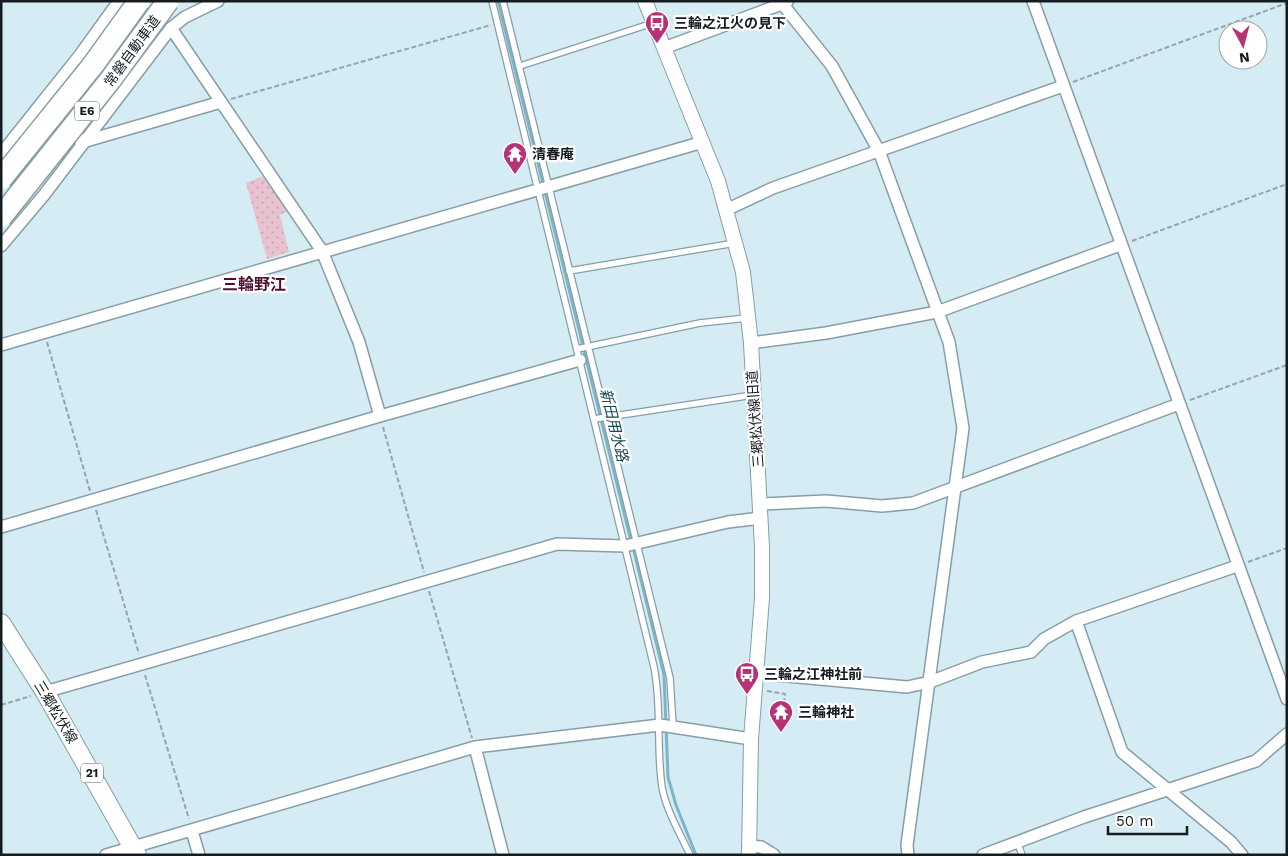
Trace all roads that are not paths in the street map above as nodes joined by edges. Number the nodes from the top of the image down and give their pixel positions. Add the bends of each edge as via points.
1 (120, 1) edge
2 (139, 1) edge
3 (168, 1) edge
4 (218, 1) edge
5 (492, 1) edge
6 (503, 1) edge
7 (645, 1) edge
8 (1033, 1) edge
9 (783, 2) edge
10 (653, 22) junction
11 (169, 32) junction
12 (664, 48) junction
13 (520, 66) junction
14 (1063, 86) junction
15 (221, 102) junction
16 (37, 110) junction
17 (86, 141) junction
18 (703, 142) junction
19 (879, 151) junction
20 (1, 154) edge
21 (1, 179) edge
22 (544, 188) junction
23 (728, 209) junction
24 (1, 217) edge
25 (737, 242) junction
26 (1120, 245) junction
27 (1, 246) edge
28 (322, 252) junction
29 (569, 270) junction
30 (936, 312) junction
31 (748, 318) junction
32 (750, 343) junction
33 (1, 345) edge
34 (590, 347) junction
35 (578, 355) junction
36 (753, 395) junction
37 (1179, 404) junction
38 (380, 416) junction
39 (606, 417) junction
40 (594, 419) junction
41 (620, 475) junction
42 (609, 477) junction
43 (955, 487) junction
44 (761, 511) junction
45 (1, 527) edge
46 (638, 543) junction
47 (625, 546) junction
48 (1237, 566) junction
49 (1076, 621) junction
50 (1, 623) edge
51 (755, 673) junction
52 (930, 682) junction
53 (45, 692) junction
54 (1287, 699) edge
55 (660, 725) junction
56 (673, 726) junction
57 (1287, 734) edge
58 (751, 740) junction
59 (475, 747) junction
60 (1166, 789) junction
61 (192, 831) junction
62 (1017, 841) junction
63 (748, 850) edge
64 (135, 851) edge
65 (106, 855) edge
66 (199, 855) edge
67 (503, 855) edge
68 (690, 855) edge
69 (774, 855) edge
70 (908, 855) edge
71 (982, 855) edge
72 (1022, 855) edge
73 (1242, 855) edge

1 - 11 street
1 - 16 street
2 - 21 highway, 常磐自動車道 / E6, bridge
3 - 24 highway, 常磐自動車道 / E6, bridge via 112,79
4 - 11 street via 185,17
5 - 22 lane
6 - 13 lane
7 - 10 street, 三郷松伏線旧道
8 - 14 street
9 - 12 street
9 - 19 street via 832,66
10 - 12 street, 三郷松伏線旧道
10 - 13 lane
11 - 15 street
11 - 17 street
12 - 18 street, 三郷松伏線旧道
13 - 22 lane
14 - 19 street
14 - 26 street
15 - 17 street
15 - 28 street
16 - 17 street
16 - 20 street
17 - 27 street
18 - 22 street
18 - 23 street, 三郷松伏線旧道
19 - 23 street via 773,188
19 - 30 street
22 - 28 street
22 - 29 lane
22 - 35 lane
23 - 25 street, 三郷松伏線旧道
25 - 29 lane
25 - 31 street, 三郷松伏線旧道
26 - 30 street
26 - 37 street
28 - 33 street
28 - 38 street via 359,342
29 - 34 lane
30 - 32 street via 826,333
30 - 43 street via 949,342 963,428
31 - 32 street, 三郷松伏線旧道
31 - 34 lane via 700,323
32 - 36 street, 三郷松伏線旧道
34 - 35 lane
34 - 39 lane
35 - 38 street
35 - 40 lane
36 - 39 lane
36 - 44 street, 三郷松伏線旧道
37 - 43 street
37 - 48 street
38 - 45 street
39 - 40 lane
39 - 41 lane
40 - 42 lane
41 - 42 lane
41 - 46 lane
42 - 47 lane
43 - 44 street via 912,503 882,506 826,501
43 - 52 street
44 - 46 street
44 - 51 street, 三郷松伏線旧道 via 762,591
46 - 47 street
46 - 56 lane via 670,678
47 - 53 street via 557,544
47 - 55 lane via 654,667 660,698
48 - 49 street
48 - 54 street
49 - 52 street via 1044,639 1031,652 982,662
49 - 60 street via 1122,752
50 - 53 main road, 三郷松伏線 / 21
51 - 52 street via 906,687
51 - 58 street, 三郷松伏線旧道
52 - 70 street
53 - 64 main road, 三郷松伏線 / 21
55 - 56 street
55 - 59 street
55 - 68 lane via 662,788
56 - 58 street
57 - 60 street via 1256,761
58 - 63 street, 三郷松伏線旧道
59 - 61 street
59 - 67 street
60 - 62 street
60 - 73 street via 1231,842
61 - 64 street
61 - 66 street
62 - 71 street
62 - 72 lane
63 - 69 street via 761,847
64 - 65 street

